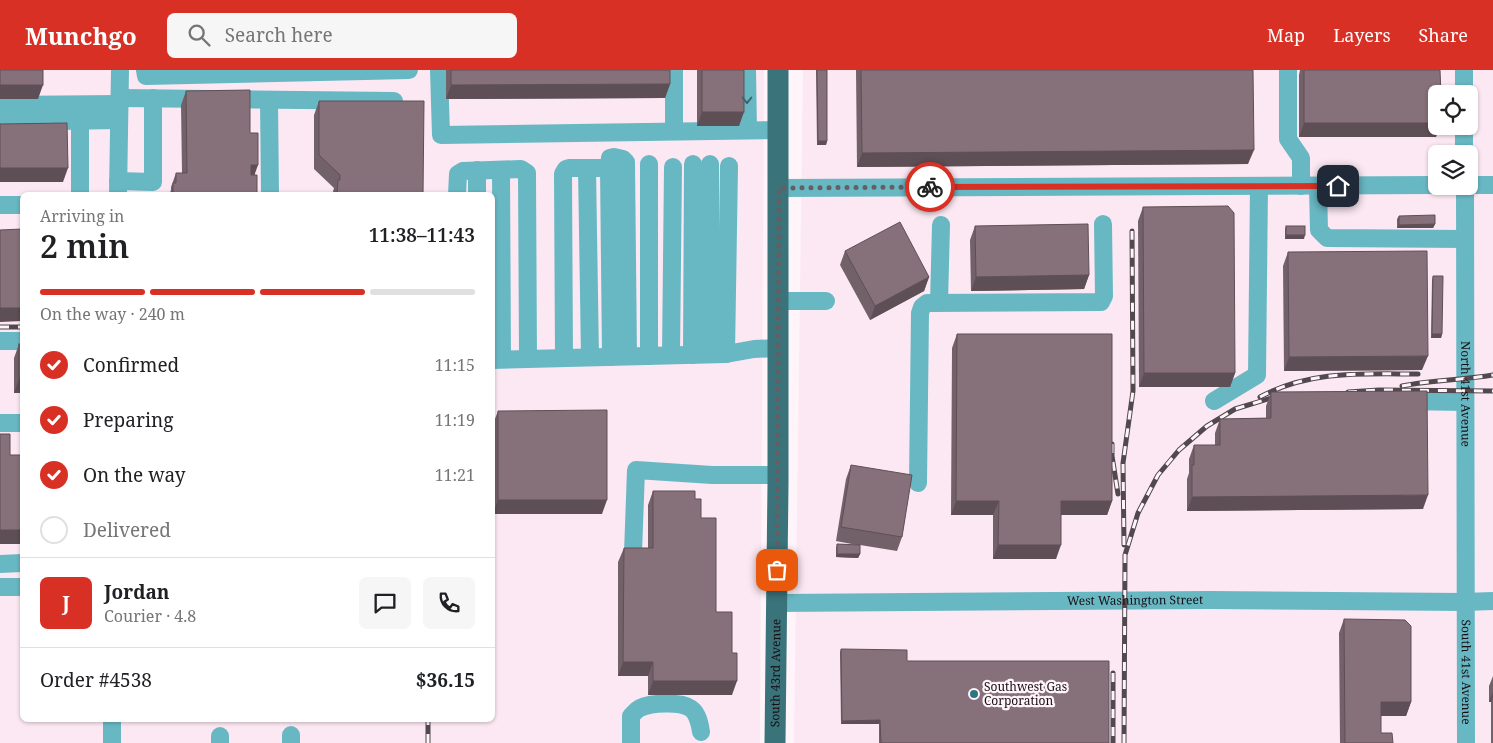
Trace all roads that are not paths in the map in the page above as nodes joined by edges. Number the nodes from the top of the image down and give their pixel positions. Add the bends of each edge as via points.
1 (120, 70) edge
2 (146, 70) edge
3 (409, 70) edge
4 (439, 70) edge
5 (674, 70) edge
6 (747, 70) edge
7 (778, 70) edge
8 (1288, 70) edge
9 (1464, 70) edge
10 (1464, 85) edge
11 (153, 98) junction
12 (269, 100) junction
13 (412, 101) edge
14 (0, 105) edge
15 (120, 107) junction
16 (80, 121) junction
17 (0, 122) edge
18 (748, 130) junction
19 (778, 130) junction
20 (674, 131) junction
21 (649, 164) dead end
22 (729, 166) dead end
23 (587, 168) junction
24 (673, 168) dead end
25 (477, 170) junction
26 (501, 170) junction
27 (1478, 185) edge
28 (1493, 185) edge
29 (1259, 186) junction
30 (1310, 186) junction
31 (1428, 186) edge
32 (118, 188) edge
33 (779, 188) junction
34 (80, 192) edge
35 (270, 192) edge
36 (457, 192) edge
37 (477, 192) edge
38 (1465, 195) edge
39 (0, 204) edge
40 (20, 205) edge
41 (1103, 224) dead end
42 (940, 225) dead end
43 (1465, 239) junction
44 (778, 301) junction
45 (826, 301) dead end
46 (939, 303) junction
47 (0, 341) edge
48 (20, 341) edge
49 (778, 348) junction
50 (718, 354) junction
51 (671, 355) junction
52 (692, 355) junction
53 (619, 356) junction
54 (649, 356) junction
55 (590, 357) junction
56 (528, 358) junction
57 (564, 358) junction
58 (497, 359) edge
59 (1214, 401) dead end
60 (1390, 401) edge
61 (1465, 402) junction
62 (0, 423) edge
63 (20, 423) edge
64 (777, 475) junction
65 (918, 483) dead end
66 (633, 552) edge
67 (20, 563) edge
68 (0, 564) edge
69 (0, 587) edge
70 (20, 587) edge
71 (1493, 600) edge
72 (1464, 602) junction
73 (777, 603) junction
74 (112, 722) edge
75 (701, 732) dead end
76 (112, 743) edge
77 (631, 743) edge
78 (775, 743) edge
79 (1466, 743) edge

1 - 15 street
2 - 3 street via 146,76
4 - 20 street via 441,135
5 - 20 street
6 -> 18 street
7 - 19 main road, South 43rd Avenue
8 - 30 street via 1288,139 1301,158
9 - 10 street
11 - 12 street
11 - 15 street
11 - 32 street via 153,182
12 - 13 street
12 - 35 street
14 - 15 street
15 - 16 street
15 - 32 street
16 - 17 street
16 - 34 street
18 - 19 street
18 - 20 street
19 - 33 main road, South 43rd Avenue
21 - 54 street
22 - 50 street
23 - 53 street via 609,168
23 - 55 street
23 - 57 street via 569,168 563,174
24 - 51 street
25 - 26 street
25 - 36 street via 459,173
25 - 37 street
26 - 56 street via 524,170 527,175
26 - 58 street
27 - 28 street
29 - 30 street
29 - 33 street
29 - 59 street via 1257,375
30 - 31 street
30 - 43 street via 1319,230 1327,238
33 - 44 main road, South 43rd Avenue
38 - 43 street, North 41st Avenue
39 - 40 street
41 - 46 street via 1104,296 1101,302
42 - 46 street
43 - 61 street, North 41st Avenue
44 - 45 street
44 - 49 main road, South 43rd Avenue
46 - 65 street via 928,303 920,313
47 - 48 street
49 - 50 street
49 - 64 main road, South 43rd Avenue
50 - 52 street
50 - 52 street via 701,164
51 - 52 street
51 - 54 street
53 - 54 street
53 - 55 street
55 - 57 street
56 - 57 street
56 - 58 street
60 - 61 street
61 - 72 street, North 41st Avenue
62 - 63 street
64 - 66 street via 636,470
64 - 73 main road, South 43rd Avenue
67 - 68 street
69 - 70 street
71 - 72 street, West Washington Street
72 - 73 street, West Washington Street
72 - 79 street, South 41st Avenue
73 - 78 main road, South 43rd Avenue
74 - 76 street
75 - 77 street via 692,708 682,704 652,704 638,709 631,716

